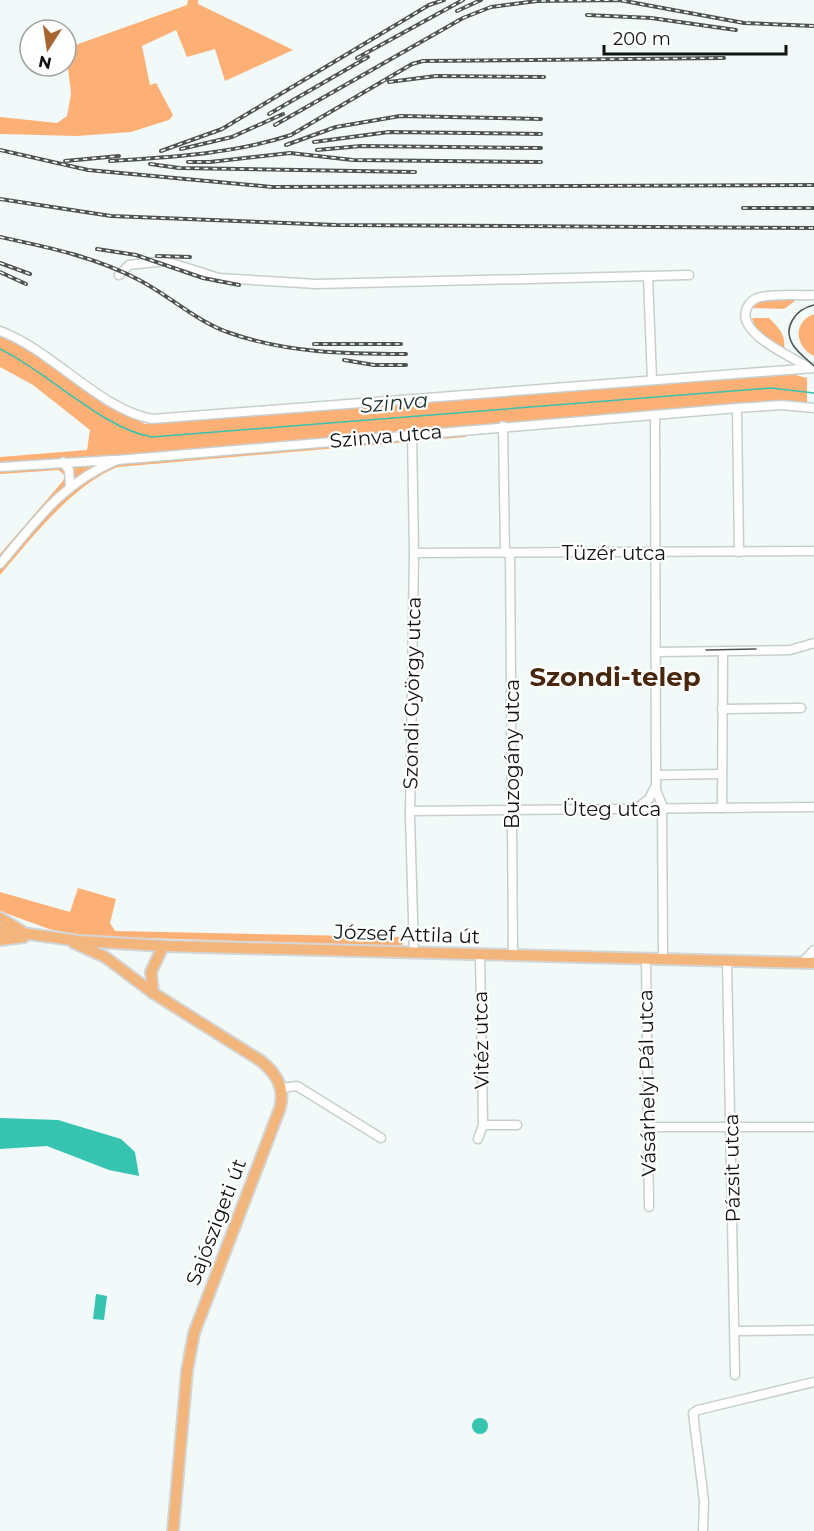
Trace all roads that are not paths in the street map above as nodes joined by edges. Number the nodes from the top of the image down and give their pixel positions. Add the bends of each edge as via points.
1 (689, 274) dead end
2 (118, 275) dead end
3 (648, 276) junction
4 (814, 295) edge
5 (0, 331) edge
6 (813, 371) edge
7 (652, 380) junction
8 (737, 408) junction
9 (814, 408) edge
10 (655, 415) junction
11 (503, 426) junction
12 (412, 434) junction
13 (117, 460) junction
14 (63, 462) junction
15 (0, 467) edge
16 (70, 486) junction
17 (739, 552) junction
18 (814, 552) edge
19 (414, 553) junction
20 (508, 553) junction
21 (656, 553) junction
22 (0, 564) edge
23 (814, 643) edge
24 (723, 651) junction
25 (657, 652) junction
26 (801, 708) dead end
27 (722, 709) junction
28 (722, 774) junction
29 (656, 779) junction
30 (814, 807) edge
31 (662, 808) junction
32 (722, 808) junction
33 (513, 809) junction
34 (630, 809) junction
35 (410, 810) junction
36 (0, 918) edge
37 (0, 930) edge
38 (31, 934) junction
39 (0, 940) edge
40 (72, 940) junction
41 (162, 946) junction
42 (814, 950) edge
43 (414, 953) junction
44 (480, 954) junction
45 (513, 955) junction
46 (646, 959) junction
47 (663, 959) junction
48 (727, 961) junction
49 (802, 963) junction
50 (814, 963) edge
51 (151, 972) junction
52 (129, 975) junction
53 (153, 993) junction
54 (281, 1088) junction
55 (483, 1125) junction
56 (517, 1125) dead end
57 (648, 1127) junction
58 (730, 1127) junction
59 (814, 1127) edge
60 (381, 1138) dead end
61 (478, 1139) dead end
62 (649, 1207) dead end
63 (814, 1330) edge
64 (735, 1331) junction
65 (735, 1375) dead end
66 (814, 1382) edge
67 (173, 1531) edge
68 (703, 1531) edge

1 - 3 street
2 - 3 street via 129,265 165,261 219,278 317,284
3 - 7 street
4 - 6 street via 758,298 750,304 744,322 753,333
5 - 7 street, Szinva utca via 23,341 123,408 159,419
6 - 7 street, Szinva utca
8 - 9 street, Szinva utca
8 - 10 street, Szinva utca
8 - 17 street
10 - 11 street, Szinva utca
10 - 21 street
11 - 12 street, Szinva utca
11 - 20 street, Buzogány utca
12 - 13 street, Szinva utca
12 - 19 street, Szondi György utca
13 - 14 street
13 - 16 street, Szinva utca
14 - 15 street
14 - 16 street via 69,470
16 - 22 street, Szinva utca
17 - 18 street, Tüzér utca
17 - 21 street, Tüzér utca
19 - 20 street, Tüzér utca
19 - 35 street, Szondi György utca
20 - 21 street, Tüzér utca
20 - 33 street, Buzogány utca
21 - 25 street
23 - 24 street via 790,650
24 - 25 street
24 - 27 street
25 - 29 street
26 - 27 street
27 - 28 street
28 - 29 street
28 - 32 street
29 - 31 street
29 - 34 street via 650,799
30 - 32 street, Üteg utca
31 - 32 street, Üteg utca
31 - 34 street, Üteg utca
31 - 47 street
33 - 34 street, Üteg utca
33 - 35 street, Üteg utca
33 - 45 street, Buzogány utca
35 - 43 street, Szondi György utca
36 - 38 main road
37 - 38 main road, József Attila út
38 - 39 main road
38 - 40 main road, József Attila út
40 - 41 main road, József Attila út
40 - 52 main road
41 - 43 main road, József Attila út
41 - 51 main road
42 - 49 street
43 - 44 main road, József Attila út
44 - 45 main road, József Attila út
44 - 55 street, Vitéz utca
45 - 46 main road, József Attila út
46 - 47 main road, József Attila út
46 - 57 street, Vásárhelyi Pál utca
47 - 48 main road, József Attila út
48 - 49 main road, József Attila út
48 - 58 street, Pázsit utca
49 - 50 main road, József Attila út
51 - 52 main road
51 - 53 main road
52 - 53 main road
53 - 54 main road via 261,1062 275,1074
54 - 60 street via 297,1086
54 - 67 main road, Sajószigeti út via 280,1108 194,1333
55 - 56 street
55 - 61 street, Vitéz utca
57 - 58 street
57 - 62 street, Vásárhelyi Pál utca
58 - 59 street
58 - 64 street, Pázsit utca
63 - 64 street
64 - 65 street, Pázsit utca
66 - 68 street via 693,1413 704,1501

